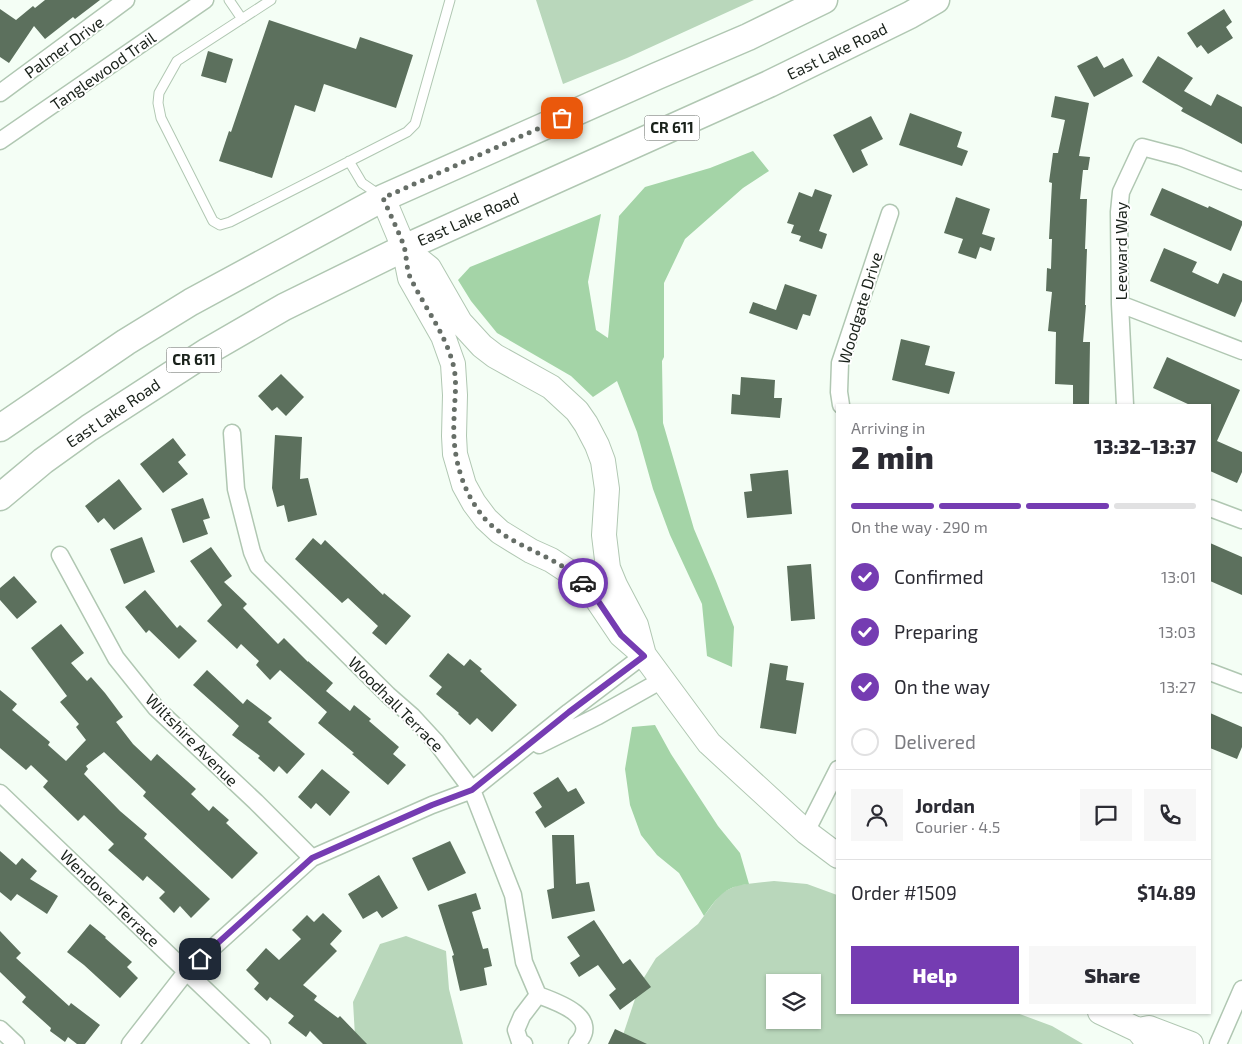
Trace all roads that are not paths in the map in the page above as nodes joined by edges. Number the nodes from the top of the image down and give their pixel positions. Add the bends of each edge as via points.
1 (126, 0) edge
2 (205, 0) edge
3 (229, 0) edge
4 (271, 0) edge
5 (450, 0) edge
6 (824, 0) edge
7 (936, 0) edge
8 (242, 19) junction
9 (0, 94) edge
10 (0, 141) edge
11 (350, 161) junction
12 (1242, 181) edge
13 (383, 198) junction
14 (890, 213) dead end
15 (404, 248) junction
16 (1120, 304) junction
17 (1242, 351) edge
18 (841, 404) edge
19 (1125, 404) edge
20 (0, 428) edge
21 (232, 434) dead end
22 (0, 497) edge
23 (1211, 508) edge
24 (1242, 520) edge
25 (60, 555) dead end
26 (644, 656) junction
27 (1211, 672) edge
28 (662, 680) junction
29 (1242, 684) edge
30 (512, 758) junction
31 (836, 773) edge
32 (472, 790) junction
33 (0, 793) edge
34 (806, 832) junction
35 (836, 854) edge
36 (312, 858) junction
37 (186, 972) junction
38 (1242, 989) edge
39 (538, 994) junction
40 (1104, 1014) edge
41 (0, 1029) edge
42 (1146, 1037) edge
43 (16, 1044) edge
44 (130, 1044) edge
45 (262, 1044) edge
46 (524, 1044) edge
47 (576, 1044) edge
48 (1191, 1044) edge
49 (1218, 1044) edge

1 - 9 street, Palmer Drive
2 - 10 street, Tanglewood Trail
3 - 8 lane
4 - 8 lane
5 - 11 lane via 415,124 407,132
6 - 13 main road via 748,38 648,79
7 - 15 main road, East Lake Road / CR 611 via 769,84
8 - 11 lane via 177,61 159,93 161,118 213,221 220,225 230,222
11 - 13 lane via 362,182
12 - 16 street, Leeward Way via 1180,157 1142,147 1121,192
13 - 15 street
13 - 20 main road via 191,302
14 - 18 street, Woodgate Drive via 840,363
15 - 22 main road, East Lake Road / CR 611 via 284,306 208,351 89,428
15 - 26 street via 429,268 460,322 482,346 551,387 572,405 586,424 603,461 607,489 604,535 608,568 636,625
15 - 26 street via 410,278 443,336 453,364 456,454 464,485 474,503 500,532 580,579 621,635
16 - 17 street
16 - 19 street, Leeward Way
21 - 32 street, Woodhall Terrace via 236,489 258,566 412,716
23 - 24 street
25 - 36 street, Wiltshire Avenue via 116,658 156,708
26 - 28 street
26 - 30 street
27 - 29 street
28 - 30 street
28 - 34 street via 709,743
30 - 32 street
31 - 34 street
32 - 36 street
32 - 39 street, Woodhall Terrace via 512,895 524,962
33 - 37 street, Wendover Terrace
34 - 35 street
36 - 37 street
37 - 44 street
37 - 45 street, Wendover Terrace
38 - 49 street
39 - 46 street via 516,1030
39 - 47 street via 564,1005 580,1018 584,1028
40 - 42 street
41 - 43 street
42 - 48 street via 1149,1028

